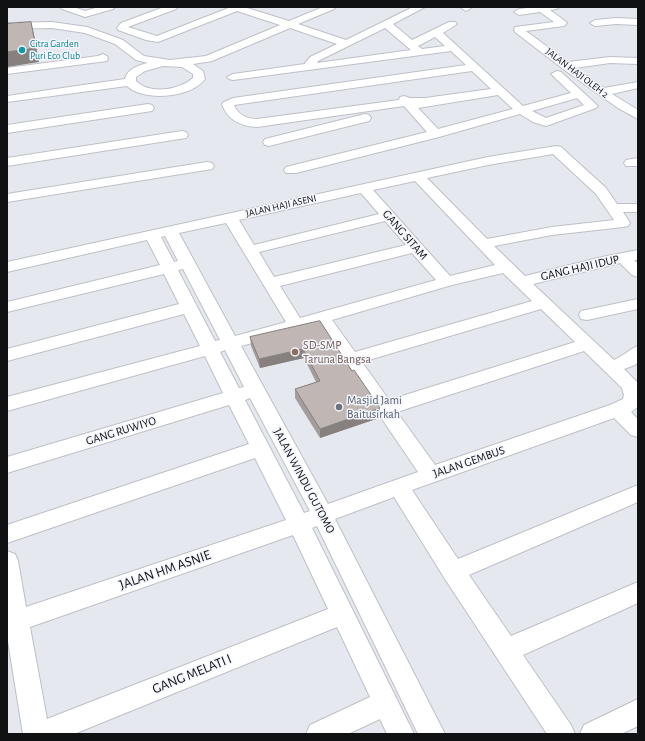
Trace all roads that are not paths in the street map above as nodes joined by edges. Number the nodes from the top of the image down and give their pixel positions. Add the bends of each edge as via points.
1 (65, 7) edge
2 (110, 7) edge
3 (173, 7) edge
4 (238, 7) edge
5 (331, 7) edge
6 (420, 7) edge
7 (548, 8) edge
8 (519, 12) dead end
9 (638, 22) edge
10 (595, 23) dead end
11 (289, 24) junction
12 (387, 24) junction
13 (452, 24) dead end
14 (7, 26) edge
15 (436, 32) junction
16 (346, 43) junction
17 (411, 45) junction
18 (453, 48) junction
19 (419, 52) junction
20 (103, 57) dead end
21 (140, 58) junction
22 (208, 59) junction
23 (369, 60) junction
24 (638, 61) edge
25 (166, 63) junction
26 (566, 66) junction
27 (314, 67) junction
28 (474, 67) junction
29 (7, 71) edge
30 (199, 73) junction
31 (557, 74) dead end
32 (132, 77) junction
33 (234, 77) dead end
34 (387, 80) junction
35 (638, 85) edge
36 (500, 91) junction
37 (603, 92) junction
38 (580, 94) junction
39 (7, 99) edge
40 (409, 105) junction
41 (148, 108) dead end
42 (521, 110) junction
43 (638, 115) edge
44 (7, 129) edge
45 (435, 134) junction
46 (182, 135) dead end
47 (269, 142) dead end
48 (7, 162) edge
49 (207, 166) dead end
50 (291, 170) dead end
51 (417, 177) junction
52 (364, 188) junction
53 (7, 200) edge
54 (614, 208) junction
55 (638, 208) edge
56 (389, 216) junction
57 (230, 218) junction
58 (623, 223) junction
59 (638, 223) edge
60 (161, 233) junction
61 (483, 244) junction
62 (416, 247) junction
63 (250, 250) junction
64 (631, 256) edge
65 (178, 265) junction
66 (7, 267) edge
67 (506, 267) junction
68 (638, 272) edge
69 (446, 282) junction
70 (522, 282) junction
71 (271, 283) junction
72 (544, 303) junction
73 (638, 304) edge
74 (189, 307) junction
75 (7, 308) edge
76 (588, 315) dead end
77 (322, 318) junction
78 (296, 325) junction
79 (230, 344) junction
80 (588, 344) junction
81 (210, 349) junction
82 (638, 352) edge
83 (7, 355) edge
84 (351, 359) junction
85 (611, 367) junction
86 (255, 391) junction
87 (234, 397) junction
88 (7, 404) edge
89 (384, 409) junction
90 (617, 410) junction
91 (638, 430) edge
92 (261, 448) junction
93 (7, 465) edge
94 (431, 475) junction
95 (399, 487) junction
96 (638, 493) edge
97 (323, 516) junction
98 (299, 524) junction
99 (7, 534) edge
100 (7, 561) edge
101 (453, 572) junction
102 (638, 592) edge
103 (343, 614) junction
104 (12, 622) edge
105 (381, 631) junction
106 (356, 640) junction
107 (507, 650) junction
108 (386, 703) junction
109 (638, 712) edge
110 (36, 734) edge
111 (41, 734) edge
112 (319, 734) edge
113 (400, 734) edge
114 (432, 734) edge
115 (562, 734) edge
116 (593, 734) edge

1 - 2 street via 85,14
3 - 4 street via 124,25 122,28 158,39
4 - 11 street
5 - 11 street
6 - 12 street
7 - 8 street
7 - 26 street, JALAN HAJI OLEH 2 via 562,23 519,29
9 - 10 street
11 - 16 street
11 - 22 street
12 - 16 street
12 - 17 street
13 - 15 street
14 - 21 street via 52,25 87,30 119,42
15 - 17 street
15 - 18 street
16 - 27 street via 314,59 310,63
17 - 19 street
18 - 19 street
18 - 28 street
19 - 23 street
20 - 29 street via 100,60
21 - 25 street
21 - 32 street
22 - 25 street
22 - 30 street
23 - 27 street
23 - 34 street
24 - 26 street via 610,60
25 - 30 street via 190,66
25 - 32 street via 143,68
26 - 37 street, JALAN HAJI OLEH 2
27 - 33 street
28 - 34 street
28 - 36 street
30 - 32 street via 199,79 193,84 175,91 160,92 135,87
31 - 38 street
32 - 39 street
34 - 40 street
34 - 40 street via 233,101 228,104 229,109 240,120 247,123
35 - 37 street
36 - 40 street
36 - 42 street
37 - 43 street, JALAN HAJI OLEH 2
38 - 42 street
38 - 42 street via 592,106 546,122
40 - 45 street
40 - 47 street
41 - 44 street
42 - 45 street
45 - 50 street
46 - 48 street
49 - 53 street
51 - 52 street, JALAN HAJI ASENI
51 - 54 street, JALAN HAJI ASENI via 488,161 556,150 601,191
51 - 61 street
52 - 56 street, GANG SITAM
52 - 57 street, JALAN HAJI ASENI
54 - 55 street
54 - 58 street
56 - 62 street, GANG SITAM
56 - 63 street
57 - 60 street, JALAN HAJI ASENI
57 - 63 street
58 - 59 street
58 - 61 street via 552,231
60 - 65 street, JALAN WINDU GUTOMO
60 - 66 street, JALAN HAJI ASENI
61 - 67 street
62 - 69 street, GANG SITAM
62 - 71 street
63 - 71 street
64 - 68 street
64 - 70 street, GANG HAJI IDUP
65 - 74 street, JALAN WINDU GUTOMO
65 - 75 street
65 - 79 street, JALAN WINDU GUTOMO
67 - 69 street
67 - 70 street
69 - 77 street
70 - 72 street
71 - 78 street
72 - 80 street
72 - 84 street
73 - 76 street
74 - 81 street, JALAN WINDU GUTOMO
74 - 83 street
77 - 78 street
77 - 84 street
78 - 79 street
79 - 81 street
79 - 86 street, JALAN WINDU GUTOMO
80 - 85 street
80 - 89 street
81 - 87 street, JALAN WINDU GUTOMO
81 - 88 street
82 - 85 street via 629,361
84 - 89 street
85 - 90 street, JALAN GEMBUS via 634,392 634,399 630,404
86 - 87 street, GANG RUWIYO
86 - 97 street, JALAN WINDU GUTOMO
87 - 92 street, JALAN WINDU GUTOMO
87 - 93 street, GANG RUWIYO
89 - 94 street
90 - 91 street
90 - 94 street, JALAN GEMBUS
92 - 98 street, JALAN WINDU GUTOMO
92 - 99 street
94 - 95 street, JALAN GEMBUS
95 - 97 street, JALAN GEMBUS
95 - 101 street
96 - 101 street
97 - 98 street, JALAN HM ASNIE
97 - 105 street, JALAN WINDU GUTOMO
98 - 103 street, JALAN WINDU GUTOMO
98 - 104 street, JALAN HM ASNIE
100 - 104 street
101 - 107 street
102 - 107 street
103 - 106 street, JALAN WINDU GUTOMO
103 - 111 street, GANG MELATI I
104 - 110 street
105 - 106 street
105 - 114 street, JALAN WINDU GUTOMO
106 - 108 street, JALAN WINDU GUTOMO
107 - 115 street
108 - 112 street
108 - 113 street, JALAN WINDU GUTOMO
109 - 116 street

